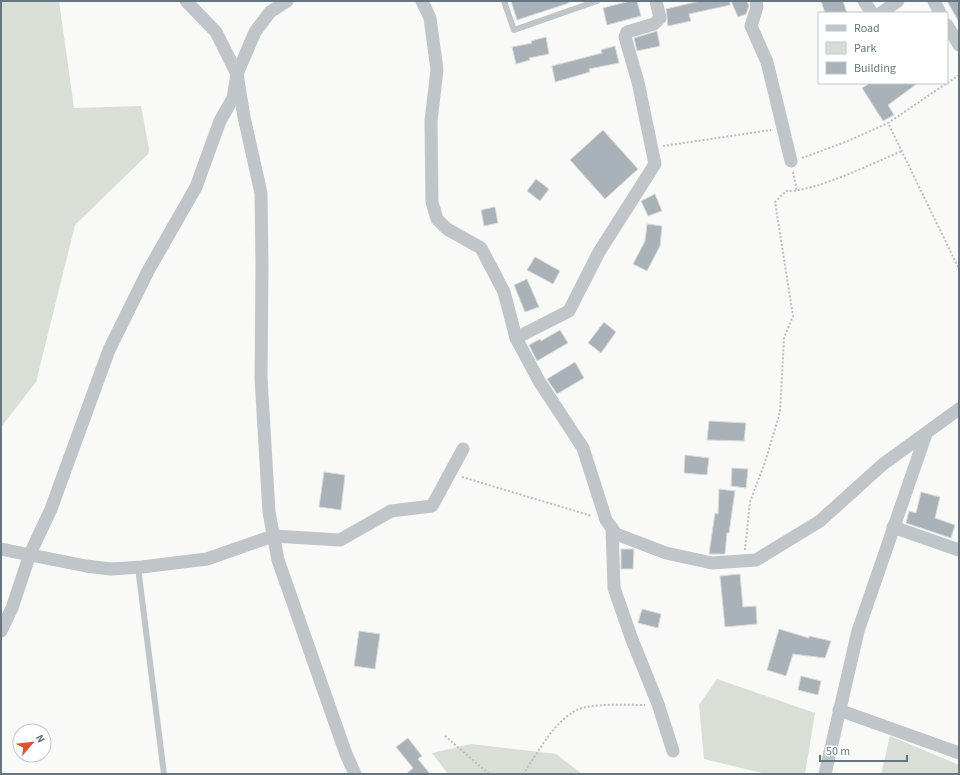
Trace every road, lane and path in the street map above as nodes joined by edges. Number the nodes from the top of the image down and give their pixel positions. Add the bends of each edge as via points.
1 (186, 1) edge
2 (287, 1) edge
3 (422, 1) edge
4 (504, 1) edge
5 (596, 1) edge
6 (656, 1) edge
7 (756, 1) edge
8 (864, 1) edge
9 (898, 1) edge
10 (934, 1) edge
11 (871, 12) edge
12 (882, 12) edge
13 (940, 12) edge
14 (948, 27) edge
15 (959, 46) edge
16 (236, 74) junction
17 (959, 75) edge
18 (948, 82) edge
19 (946, 84) edge
20 (888, 123) junction
21 (783, 128) junction
22 (652, 147) junction
23 (902, 151) junction
24 (791, 162) junction
25 (797, 192) junction
26 (959, 269) edge
27 (516, 338) junction
28 (959, 409) edge
29 (926, 434) junction
30 (463, 449) dead end
31 (449, 473) junction
32 (609, 524) junction
33 (893, 527) junction
34 (273, 536) junction
35 (1, 549) edge
36 (959, 550) edge
37 (30, 554) junction
38 (744, 561) junction
39 (138, 568) junction
40 (1, 631) edge
41 (658, 704) junction
42 (839, 710) junction
43 (446, 736) dead end
44 (673, 751) dead end
45 (959, 753) edge
46 (164, 774) edge
47 (355, 774) edge
48 (489, 774) edge
49 (523, 774) edge
50 (825, 774) edge

1 - 16 street via 216,32
2 - 16 street via 270,12 255,32
3 - 27 street via 430,18 436,70 431,121 432,202 435,213 447,229 481,248 504,292
4 - 5 lane via 514,30
6 - 22 street via 660,18 654,24 627,32 625,37
7 - 21 street via 757,7 751,26 767,62
8 - 11 street
9 - 12 street
10 - 13 street
14 - 15 street
16 - 34 street via 261,193 260,378 269,512
16 - 37 street via 233,98 220,121 196,187 148,271 109,350 51,509
17 - 18 path
19 - 20 path
20 - 23 path
20 - 24 path
21 - 22 path
21 - 24 street
22 - 27 street via 655,164 599,252 568,311
23 - 25 path
23 - 26 path
24 - 25 path
25 - 38 path via 786,192 775,202 793,316 784,338 780,412 750,502
27 - 32 street via 539,381 583,448
28 - 29 street
29 - 33 street
29 - 38 street via 882,465 820,520 756,560
30 - 31 street
31 - 32 path
31 - 34 street via 432,506 391,511 340,540
32 - 38 street via 616,534 666,553 712,563
32 - 41 street via 614,588
33 - 36 street
33 - 42 street via 858,631
34 - 39 street via 207,559
34 - 47 street via 278,560
35 - 37 street
37 - 39 street via 86,566
37 - 40 street via 12,608
39 - 46 lane
41 - 44 street
41 - 49 path via 577,710 557,726
42 - 45 street
42 - 50 street
43 - 48 path

